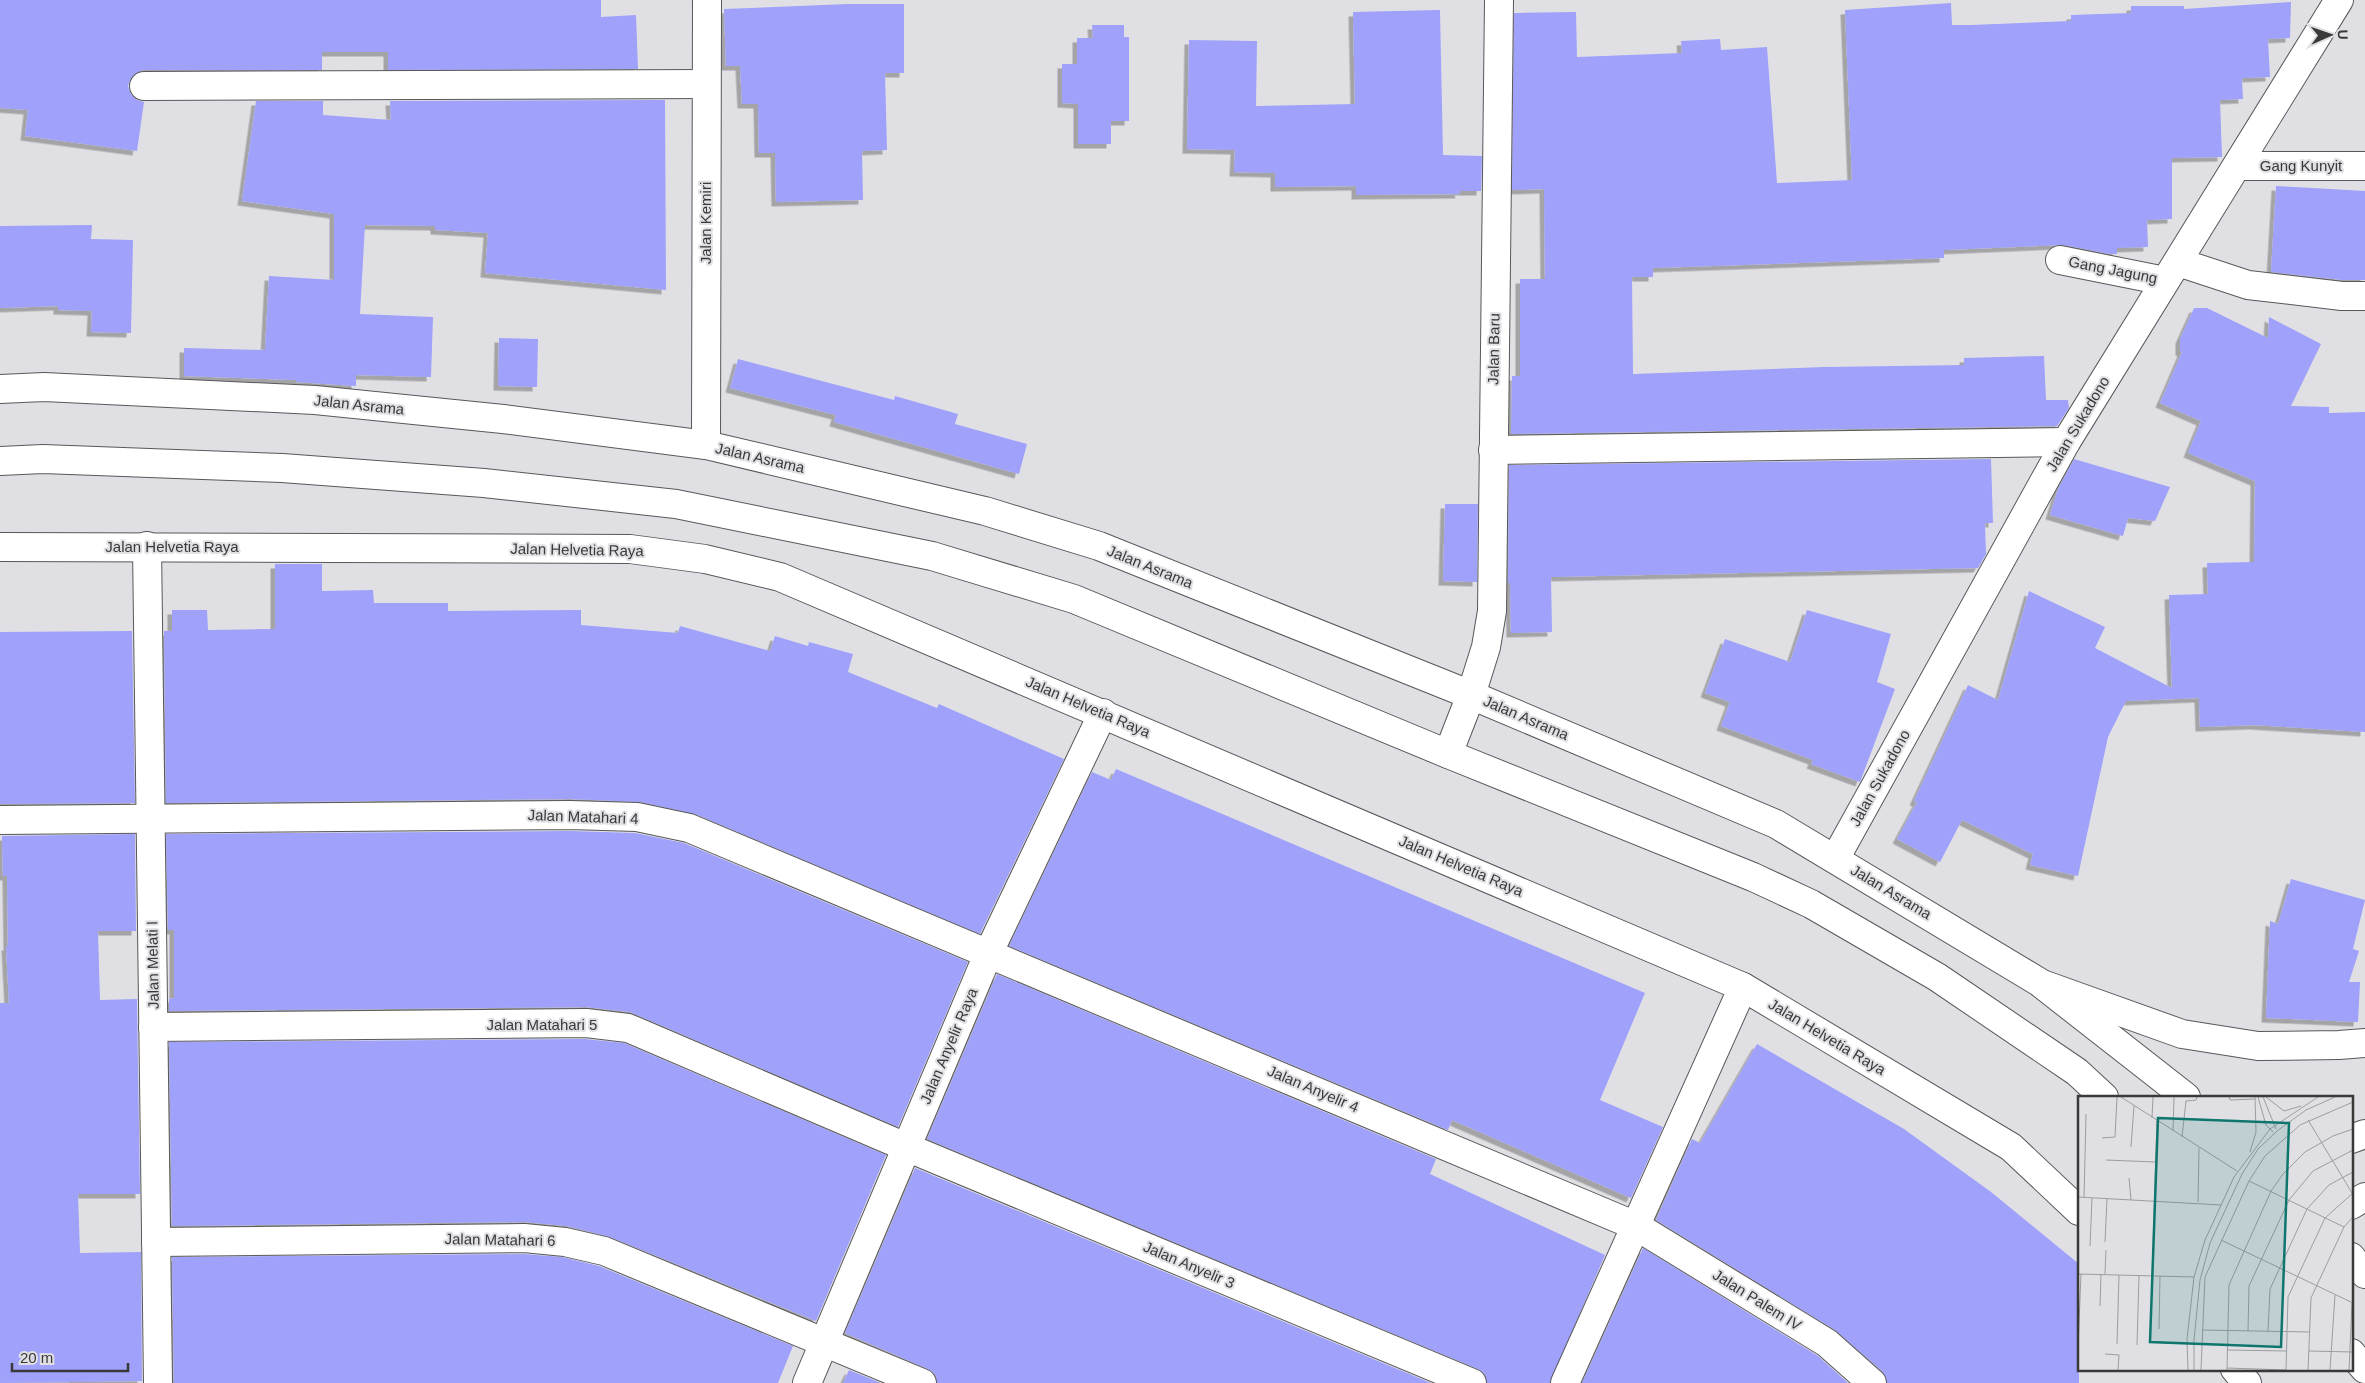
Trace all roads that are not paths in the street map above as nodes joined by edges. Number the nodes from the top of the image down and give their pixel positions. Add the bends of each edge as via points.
1 (707, 0) edge
2 (1499, 0) edge
3 (2339, 0) edge
4 (706, 84) junction
5 (144, 86) dead end
6 (2238, 166) junction
7 (2365, 166) edge
8 (2060, 260) dead end
9 (2171, 271) junction
10 (2365, 296) edge
11 (0, 389) edge
12 (2066, 442) junction
13 (706, 445) junction
14 (1493, 450) junction
15 (0, 461) edge
16 (147, 546) junction
17 (0, 547) edge
18 (1471, 695) junction
19 (1103, 714) junction
20 (1448, 754) junction
21 (151, 818) junction
22 (0, 820) edge
23 (1835, 859) junction
24 (989, 952) junction
25 (2039, 982) junction
26 (1743, 987) junction
27 (153, 1028) junction
28 (2365, 1043) edge
29 (2103, 1096) edge
30 (2185, 1096) edge
31 (2365, 1134) edge
32 (2352, 1139) edge
33 (906, 1147) junction
34 (2365, 1197) edge
35 (2352, 1204) edge
36 (2078, 1210) edge
37 (1636, 1226) junction
38 (156, 1242) junction
39 (2352, 1258) edge
40 (2365, 1274) edge
41 (824, 1342) junction
42 (2352, 1354) edge
43 (2235, 1370) edge
44 (2365, 1370) edge
45 (158, 1383) edge
46 (807, 1383) edge
47 (922, 1383) edge
48 (1472, 1383) edge
49 (1565, 1383) edge
50 (1872, 1383) edge
51 (2247, 1383) edge

1 - 4 main road, Jalan Kemiri
2 - 14 main road, Jalan Baru
3 - 6 main road, Jalan Sukadono
4 - 5 main road
4 - 13 main road, Jalan Kemiri
6 - 7 main road, Gang Kunyit
6 - 9 main road, Jalan Sukadono
8 - 9 main road, Gang Jagung
9 - 10 main road, Gang Jagung via 2248,286
9 - 12 main road, Jalan Sukadono
11 - 13 main road, Jalan Asrama via 44,387 315,400 504,419
12 - 14 main road
12 - 23 main road, Jalan Sukadono
13 - 18 main road, Jalan Asrama via 985,511 1099,546
14 - 18 main road, Jalan Baru via 1492,611 1486,646
15 - 20 main road via 43,459 282,468 484,483 686,506 932,556 1074,599
16 - 17 main road, Jalan Helvetia Raya
16 - 19 main road, Jalan Helvetia Raya via 630,549 705,559 780,577
16 - 21 main road, Jalan Melati I
18 - 20 main road, Jalan Baru
18 - 23 main road, Jalan Asrama via 1776,824
19 - 24 main road, Jalan Anyelir Raya
19 - 26 main road, Jalan Helvetia Raya
20 - 29 main road via 1753,877 1811,904 1937,978 2077,1072
21 - 22 main road, Jalan Matahari 4
21 - 24 main road, Jalan Matahari 4 via 637,817 689,828
21 - 27 main road, Jalan Melati I
23 - 25 main road, Jalan Asrama
24 - 33 main road, Jalan Anyelir Raya
24 - 37 main road, Jalan Anyelir 4
25 - 28 main road via 2182,1034 2258,1046
25 - 30 main road, Jalan Asrama
26 - 36 main road, Jalan Helvetia Raya via 2011,1147
26 - 37 main road
27 - 33 main road, Jalan Matahari 5 via 586,1023 628,1028
27 - 38 main road, Jalan Melati I
31 - 32 main road
33 - 41 main road, Jalan Anyelir Raya
33 - 48 main road, Jalan Anyelir 3
34 - 35 main road
37 - 49 main road
37 - 50 main road, Jalan Palem IV via 1827,1343
38 - 41 main road, Jalan Matahari 6 via 524,1238 565,1242 604,1251
38 - 45 main road, Jalan Melati I
39 - 40 main road
41 - 46 main road, Jalan Anyelir Raya
41 - 47 main road, Jalan Matahari 6
42 - 44 main road
43 - 51 main road

